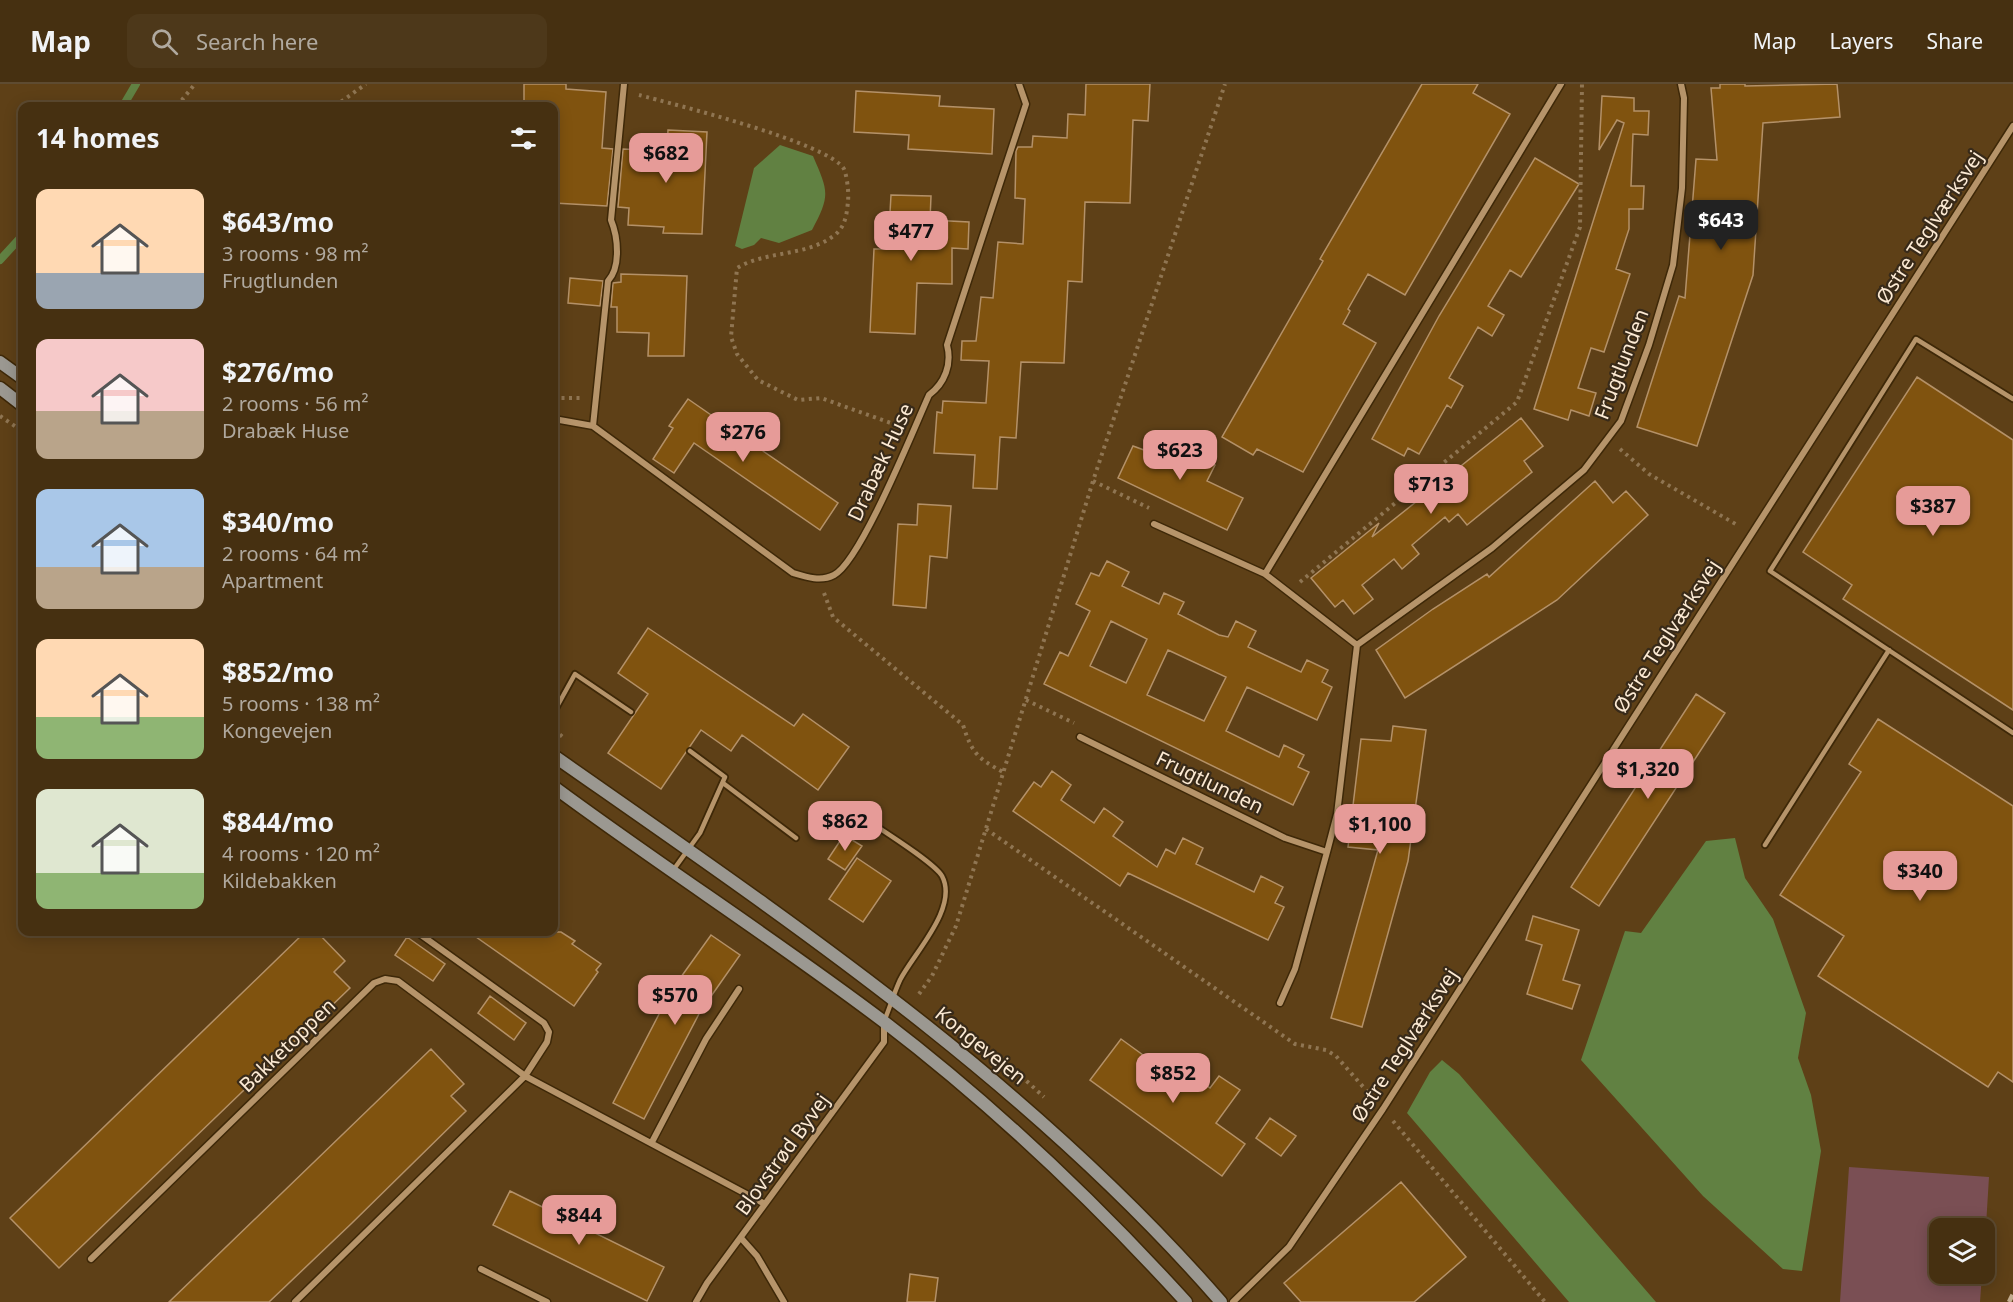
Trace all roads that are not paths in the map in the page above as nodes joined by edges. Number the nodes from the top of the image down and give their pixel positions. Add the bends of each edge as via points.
1 (1019, 84) edge
2 (1561, 84) edge
3 (1681, 84) edge
4 (624, 87) edge
5 (2013, 126) edge
6 (0, 362) edge
7 (18, 375) edge
8 (0, 388) edge
9 (2013, 399) edge
10 (18, 402) edge
11 (558, 420) edge
12 (593, 426) junction
13 (1154, 524) road end
14 (1265, 574) junction
15 (1357, 645) junction
16 (1889, 650) junction
17 (558, 705) edge
18 (631, 712) dead end
19 (2013, 733) edge
20 (1080, 737) road end
21 (690, 751) dead end
22 (558, 759) edge
23 (723, 783) junction
24 (558, 790) edge
25 (864, 818) dead end
26 (796, 838) dead end
27 (1765, 845) dead end
28 (688, 850) junction
29 (1327, 852) junction
30 (673, 871) junction
31 (423, 936) edge
32 (739, 989) dead end
33 (893, 998) junction
34 (1280, 1003) dead end
35 (884, 1022) junction
36 (525, 1076) junction
37 (652, 1143) junction
38 (765, 1204) junction
39 (741, 1238) junction
40 (91, 1259) dead end
41 (481, 1269) dead end
42 (295, 1302) edge
43 (547, 1302) edge
44 (696, 1302) edge
45 (784, 1302) edge
46 (1186, 1302) edge
47 (1221, 1302) edge
48 (1233, 1302) edge

1 - 12 street, Drabæk Huse via 1026,104 947,345 950,358 940,387 929,395 885,495 852,556 835,575 819,579 793,573
2 - 14 street
3 - 15 street, Frugtlunden via 1682,188 1673,265 1621,421 1584,470 1492,548
4 - 12 street via 611,220 618,235 614,275 608,281
5 - 48 street, Østre Teglværksvej via 1383,1109 1288,1247
6 - 7 main road
8 - 10 main road
9 - 16 lane via 1916,339 1770,571
11 - 12 street
13 - 14 street
14 - 15 street
15 - 29 street via 1337,814
16 - 19 lane
16 - 27 lane
17 - 18 lane via 575,674
20 - 29 street, Frugtlunden via 1285,838
21 - 23 lane via 725,777
22 - 28 main road, Kongevejen
23 - 26 lane
23 - 28 lane
24 - 30 main road
25 - 33 lane via 942,876 946,898 933,929
28 - 30 lane
28 - 33 main road, Kongevejen
29 - 34 street via 1294,969
30 - 35 main road
31 - 36 street via 544,1023 549,1032 547,1042
32 - 37 street via 706,1039
33 - 35 lane
33 - 47 main road, Kongevejen via 1091,1165 1173,1247
35 - 38 street, Blovstrød Byvej via 884,1042
35 - 46 main road via 1007,1123 1072,1183
36 - 37 street, Bakketoppen
36 - 40 street, Bakketoppen via 398,981 385,979 374,983
36 - 42 street
37 - 38 street, Bakketoppen
38 - 39 street, Blovstrød Byvej
39 - 44 street, Blovstrød Byvej
39 - 45 street via 757,1256
41 - 43 street

